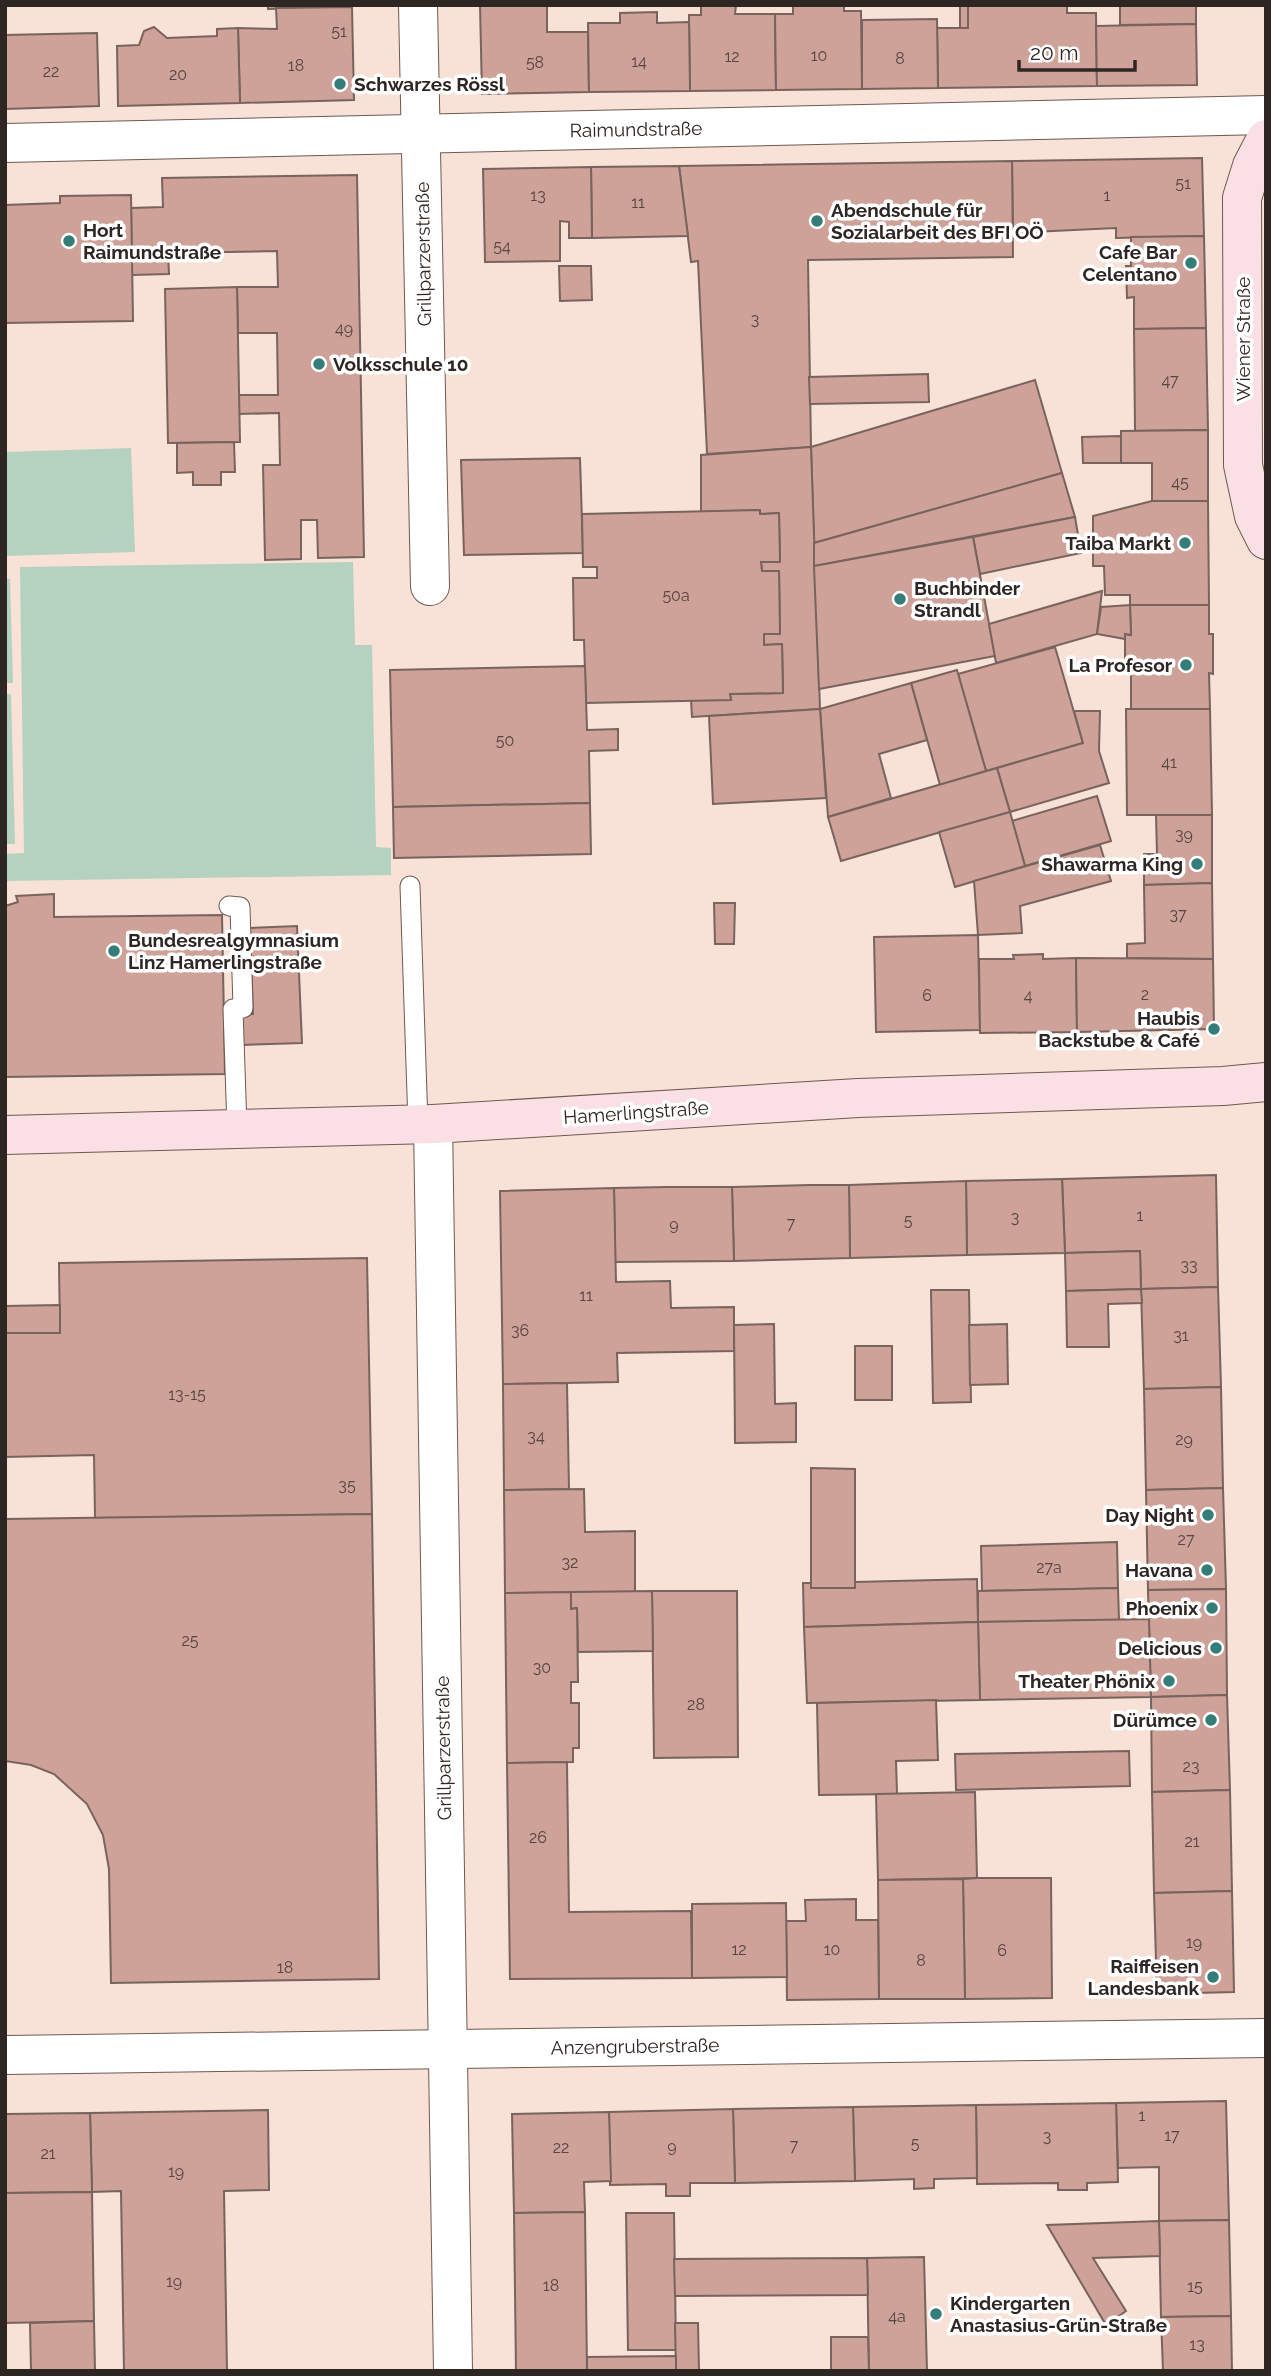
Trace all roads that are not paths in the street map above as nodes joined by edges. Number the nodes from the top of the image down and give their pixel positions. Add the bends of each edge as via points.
1 (418, 5) edge
2 (1266, 115) edge
3 (421, 134) junction
4 (1266, 139) edge
5 (5, 143) edge
6 (1266, 540) edge
7 (430, 586) dead end
8 (410, 886) dead end
9 (229, 906) dead end
10 (1266, 1082) edge
11 (425, 1124) junction
12 (237, 1128) junction
13 (5, 1135) edge
14 (1266, 2039) edge
15 (448, 2048) junction
16 (5, 2054) edge
17 (453, 2371) edge

1 - 3 street, Grillparzerstraße
2 - 3 street, Raimundstraße
3 - 5 street, Raimundstraße
3 - 7 street, Grillparzerstraße
4 - 6 main road, Wiener Straße via 1242,198 1243,465 1254,516
8 - 11 lane
9 - 12 lane via 240,907 243,1008 233,1009
10 - 11 main road, Hamerlingstraße via 858,1098
11 - 12 main road, Hamerlingstraße
11 - 15 street, Grillparzerstraße
12 - 13 main road, Hamerlingstraße
14 - 15 street, Anzengruberstraße
15 - 16 street, Anzengruberstraße
15 - 17 street, Grillparzerstraße

